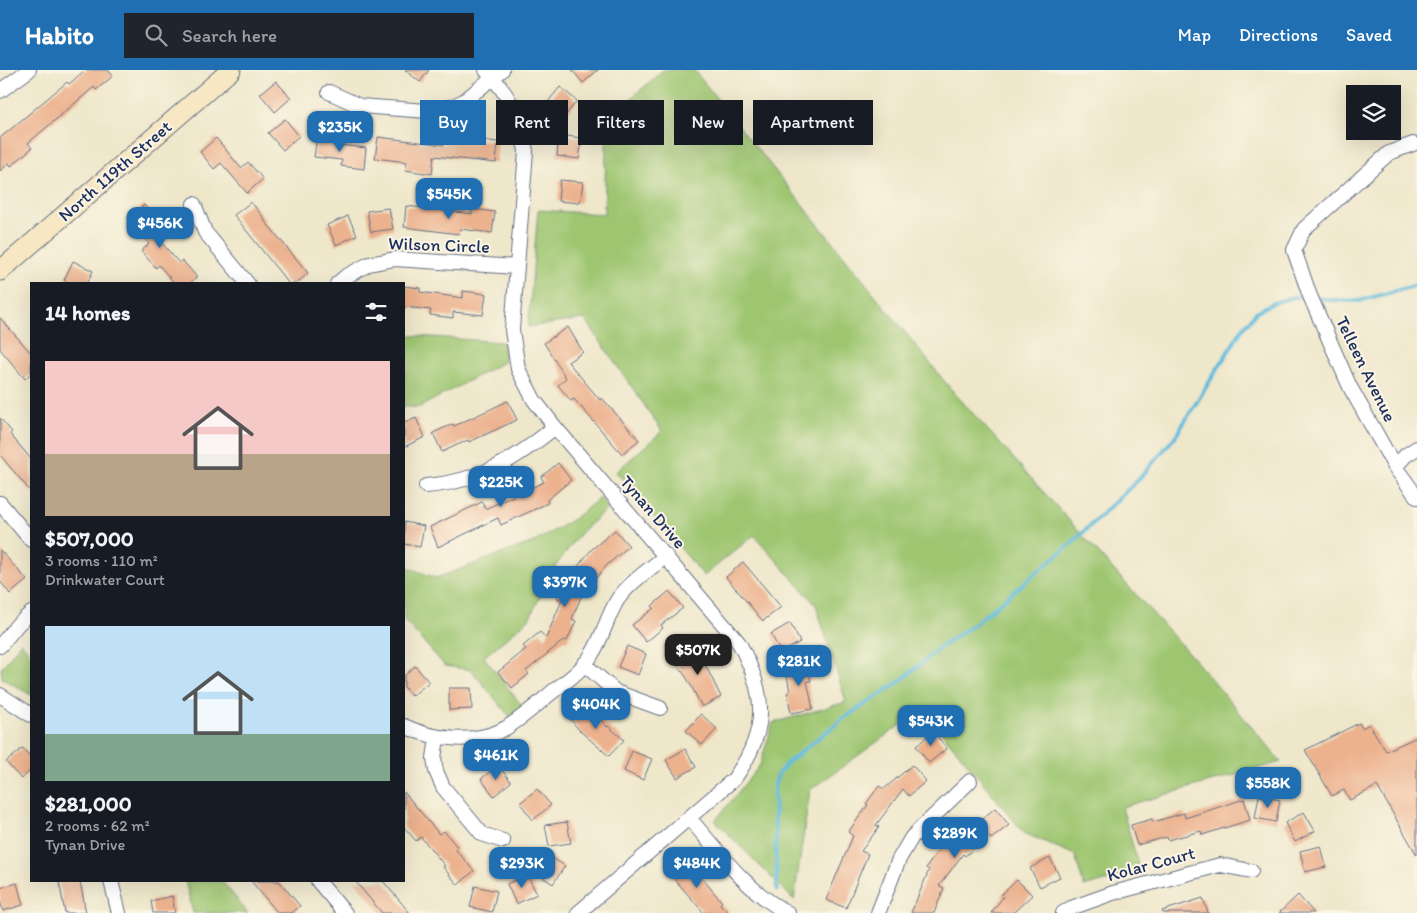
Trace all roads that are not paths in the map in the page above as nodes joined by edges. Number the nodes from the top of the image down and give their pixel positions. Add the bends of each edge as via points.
1 (29, 70) edge
2 (231, 70) edge
3 (494, 72) edge
4 (0, 90) edge
5 (329, 92) dead end
6 (1413, 144) dead end
7 (194, 204) dead end
8 (517, 267) junction
9 (0, 271) edge
10 (246, 282) edge
11 (339, 282) edge
12 (555, 427) junction
13 (1417, 448) edge
14 (1395, 467) junction
15 (426, 486) dead end
16 (1417, 497) edge
17 (0, 502) edge
18 (30, 539) edge
19 (666, 556) junction
20 (30, 614) edge
21 (0, 646) edge
22 (584, 664) junction
23 (0, 695) edge
24 (660, 708) dead end
25 (30, 714) edge
26 (405, 726) edge
27 (438, 738) junction
28 (970, 781) dead end
29 (689, 818) junction
30 (504, 841) dead end
31 (1251, 871) dead end
32 (111, 882) edge
33 (319, 882) edge
34 (119, 913) edge
35 (345, 913) edge
36 (578, 913) edge
37 (788, 913) edge
38 (878, 913) edge
39 (1063, 913) edge

1 - 4 street
2 - 9 street, North 119th Street
3 - 5 street via 464,101 446,109 427,111 360,106
3 - 8 street, Tynan Drive via 512,103 526,151
6 - 14 street, Telleen Avenue via 1389,153 1304,229 1294,250 1310,296 1350,387
7 - 10 street via 205,232
8 - 11 street, Wilson Circle via 395,259 369,264
8 - 12 street, Tynan Drive via 512,330 518,369 534,400
12 - 15 street via 493,470 451,484
12 - 19 street, Tynan Drive
13 - 14 street
14 - 16 street, Telleen Avenue
17 - 18 street
19 - 22 street via 618,600 592,656
19 - 29 street, Tynan Drive via 739,643 751,665 761,716 755,742 734,779
20 - 21 street
22 - 24 street via 616,692
22 - 27 street via 522,718 504,729 486,736
23 - 25 street
26 - 27 street
27 - 30 street via 434,758 443,786 482,834
28 - 38 street via 912,837 899,859
29 - 36 street, Tynan Drive
29 - 37 street via 745,883
31 - 39 street, Kolar Court via 1220,865 1113,893
32 - 34 street
33 - 35 street

